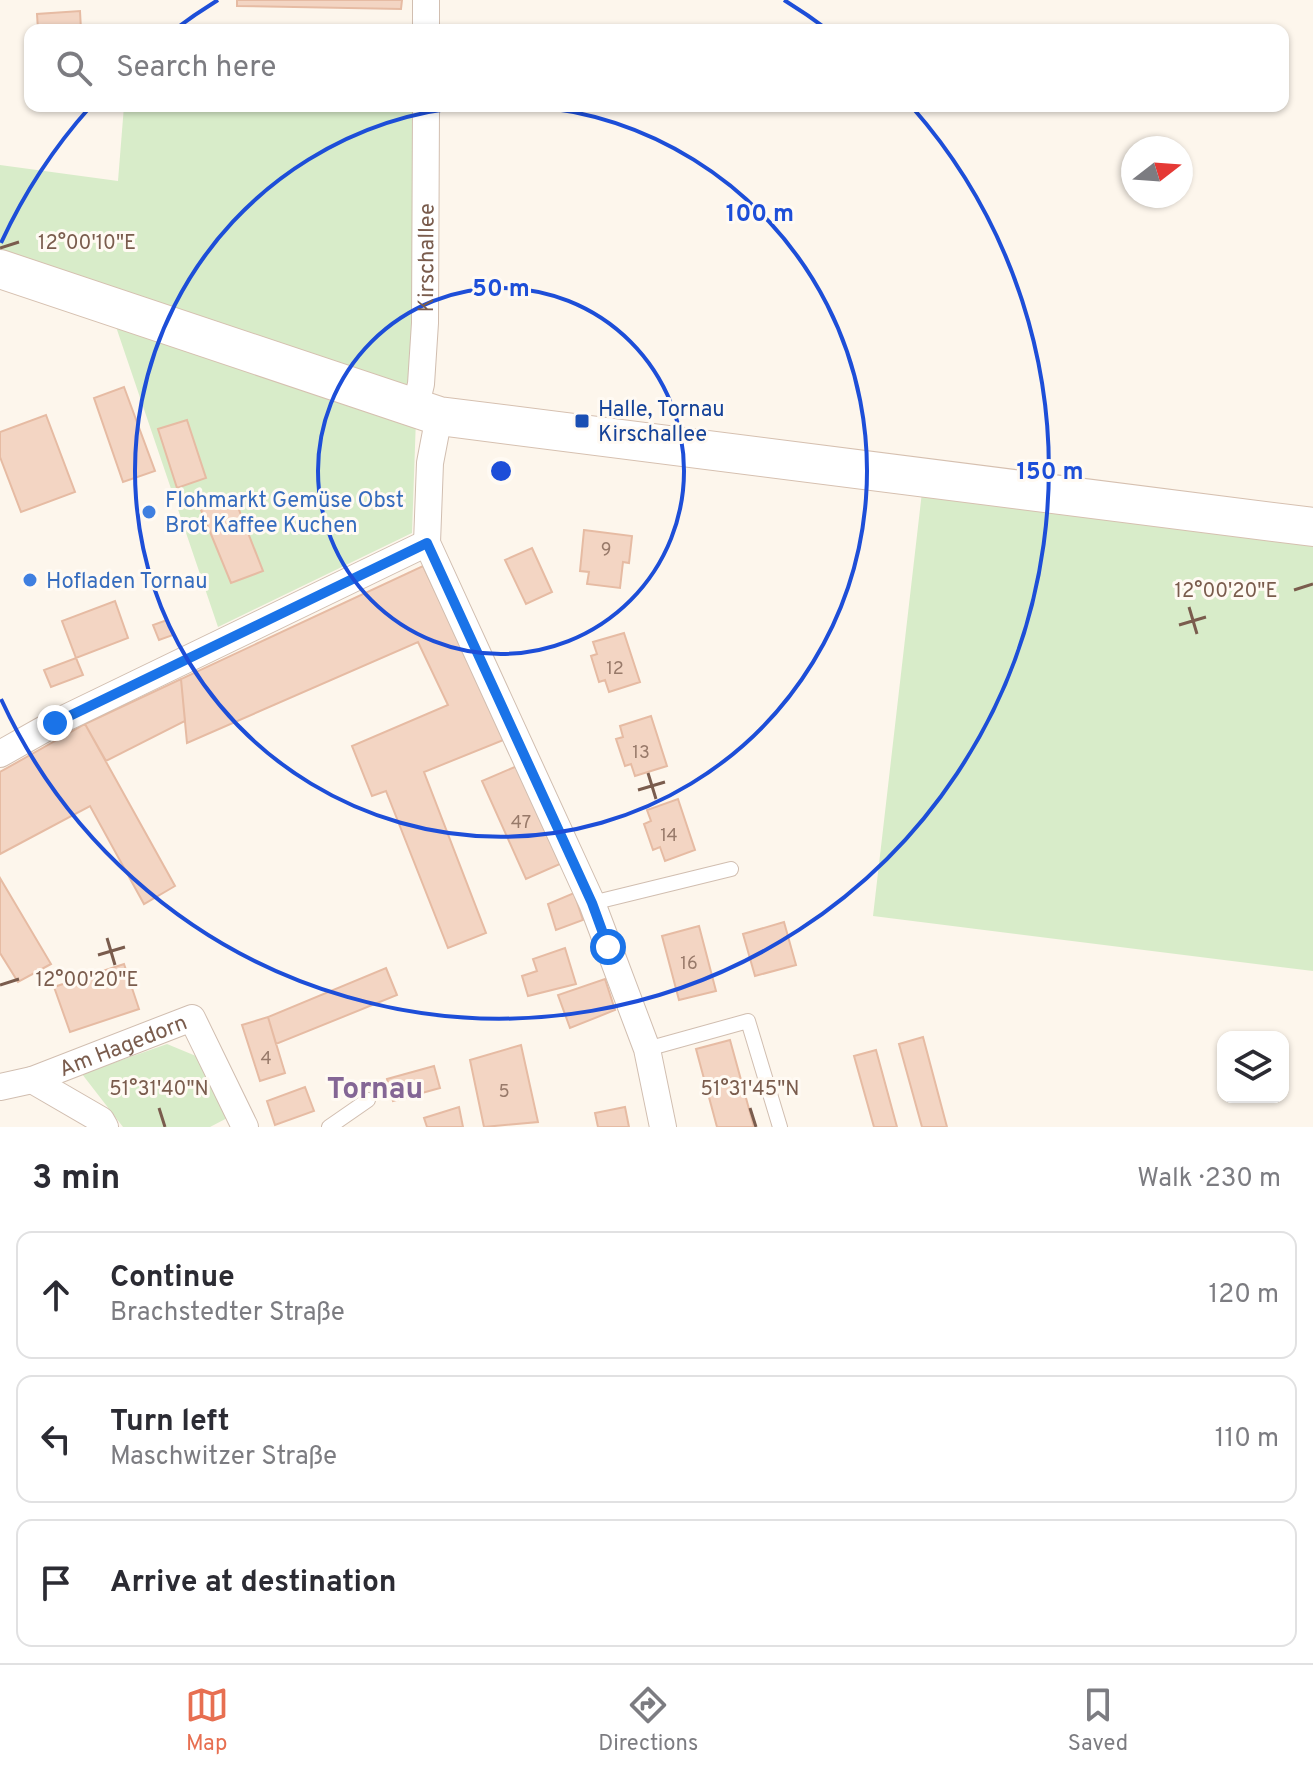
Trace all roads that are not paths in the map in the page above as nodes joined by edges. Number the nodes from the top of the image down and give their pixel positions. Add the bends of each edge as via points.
1 (426, 0) edge
2 (426, 24) edge
3 (426, 112) edge
4 (0, 269) edge
5 (427, 413) junction
6 (1313, 527) edge
7 (427, 543) junction
8 (0, 754) edge
9 (731, 869) dead end
10 (592, 903) junction
11 (647, 1049) junction
12 (32, 1080) junction
13 (0, 1087) edge
14 (368, 1100) dead end
15 (105, 1127) edge
16 (245, 1127) edge
17 (329, 1127) edge
18 (663, 1127) edge
19 (780, 1127) edge

1 - 2 street
3 - 5 street, Kirschallee
4 - 5 main road
5 - 6 main road
5 - 7 street, Kirschallee
7 - 8 street
7 - 10 street
9 - 10 lane
10 - 11 street
11 - 18 street
11 - 19 lane via 748,1021
12 - 13 street, Am Hagedorn
12 - 15 street, Am Hagedorn
12 - 16 street, Am Hagedorn via 192,1018
14 - 17 lane

